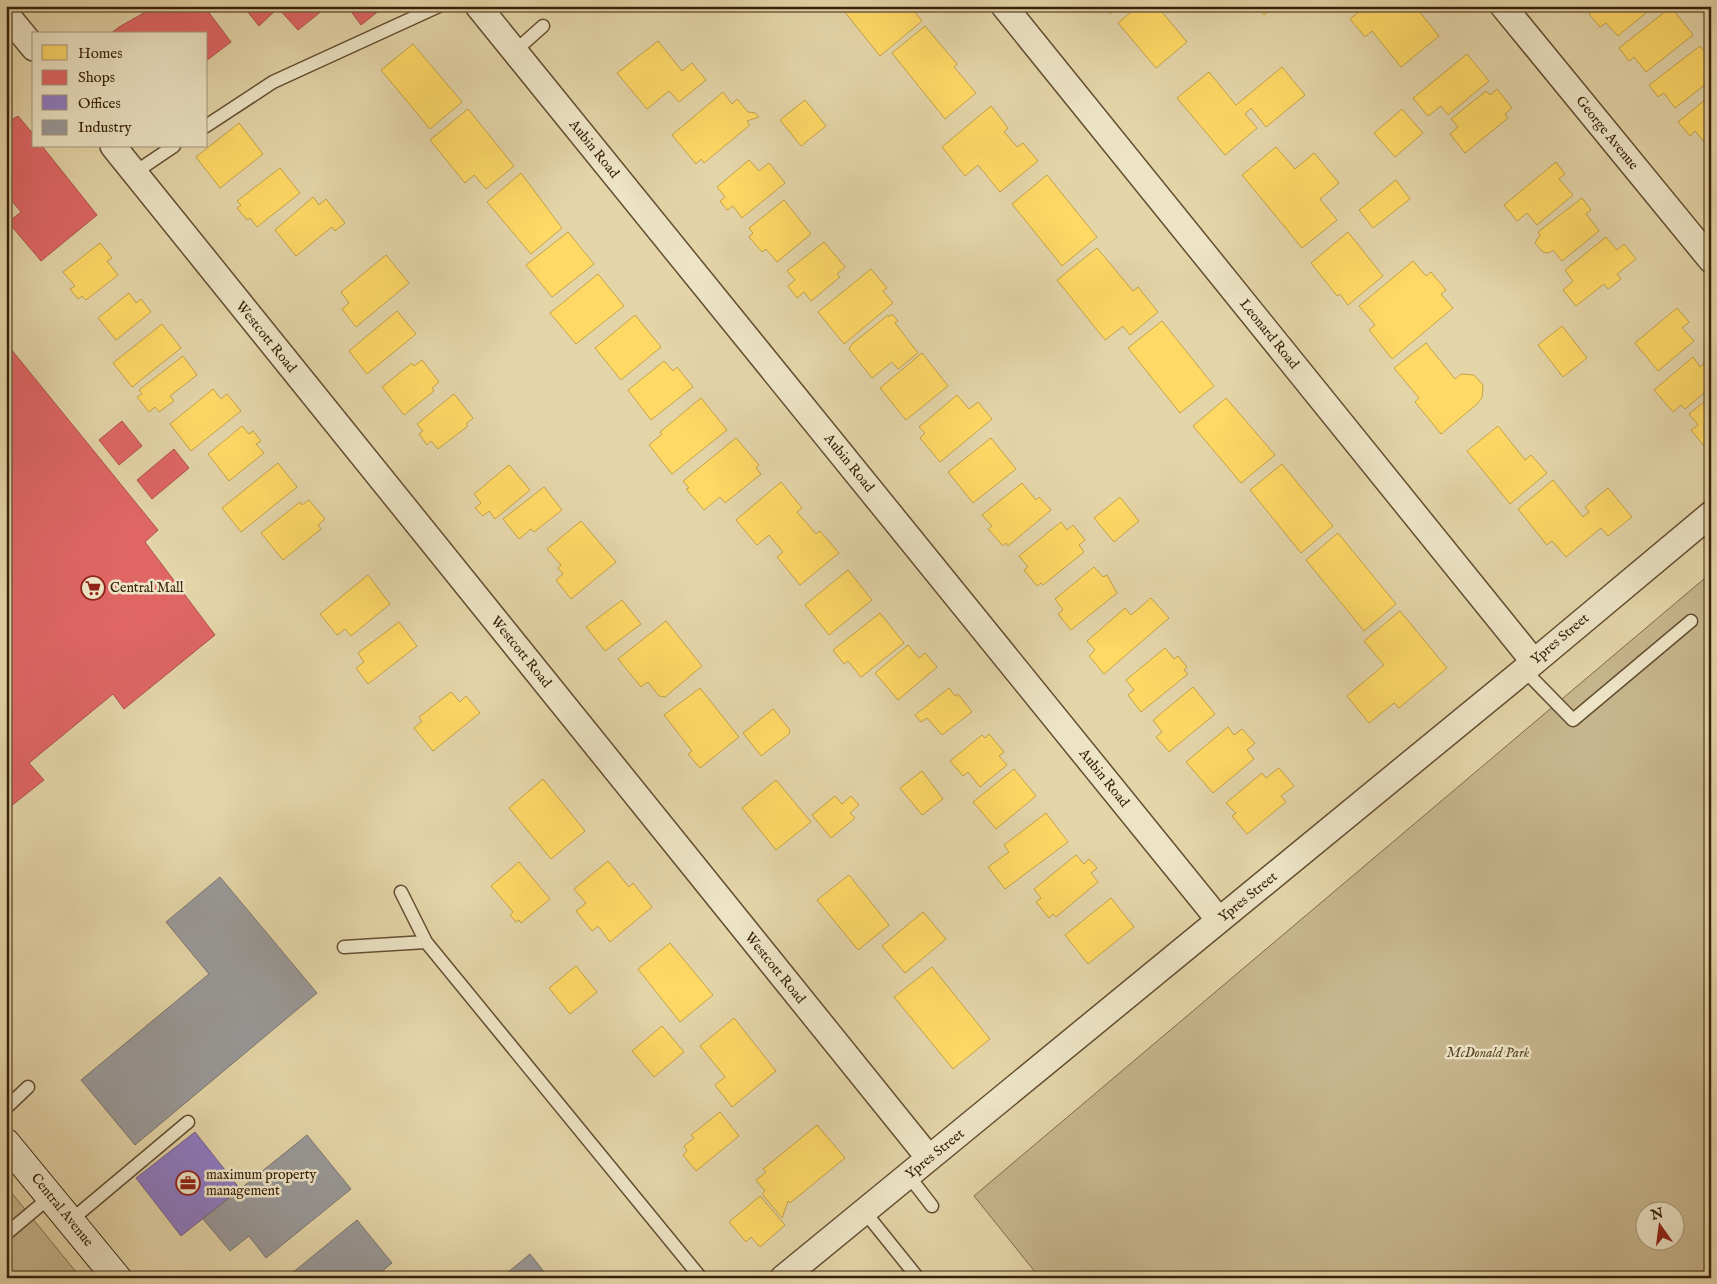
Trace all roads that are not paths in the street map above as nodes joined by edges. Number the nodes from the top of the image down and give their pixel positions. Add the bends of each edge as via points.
1 (439, 6) edge
2 (478, 6) edge
3 (1004, 6) edge
4 (1503, 6) edge
5 (6, 14) edge
6 (543, 26) dead end
7 (32, 46) edge
8 (514, 51) junction
9 (208, 125) edge
10 (115, 148) edge
11 (171, 148) edge
12 (134, 173) junction
13 (1711, 260) edge
14 (1711, 514) edge
15 (1691, 621) dead end
16 (1529, 666) junction
17 (400, 892) dead end
18 (1220, 920) junction
19 (426, 942) junction
20 (344, 947) dead end
21 (28, 1087) dead end
22 (6, 1108) edge
23 (188, 1122) dead end
24 (6, 1143) edge
25 (929, 1158) junction
26 (908, 1175) junction
27 (50, 1197) junction
28 (932, 1206) dead end
29 (864, 1211) junction
30 (70, 1221) junction
31 (6, 1234) edge
32 (117, 1278) edge
33 (701, 1278) edge
34 (783, 1278) edge
35 (918, 1278) edge

1 - 9 lane via 273,82
2 - 8 street, Aubin Road
3 - 16 street, Leonard Road
4 - 13 street, George Avenue
5 - 7 street
6 - 8 lane
8 - 18 street, Aubin Road
10 - 12 street, Westcott Road
11 - 12 lane
12 - 25 street, Westcott Road
14 - 16 street, Ypres Street
15 - 16 lane via 1573,720
16 - 18 street, Ypres Street
17 - 19 lane
18 - 25 street, Ypres Street
19 - 20 lane
19 - 33 lane
21 - 22 lane
23 - 30 lane
24 - 27 street, Central Avenue
25 - 26 street, Ypres Street
26 - 28 lane
26 - 29 street, Ypres Street
27 - 30 street, Central Avenue
27 - 31 lane
29 - 34 street, Ypres Street
29 - 35 lane
30 - 32 street, Central Avenue

